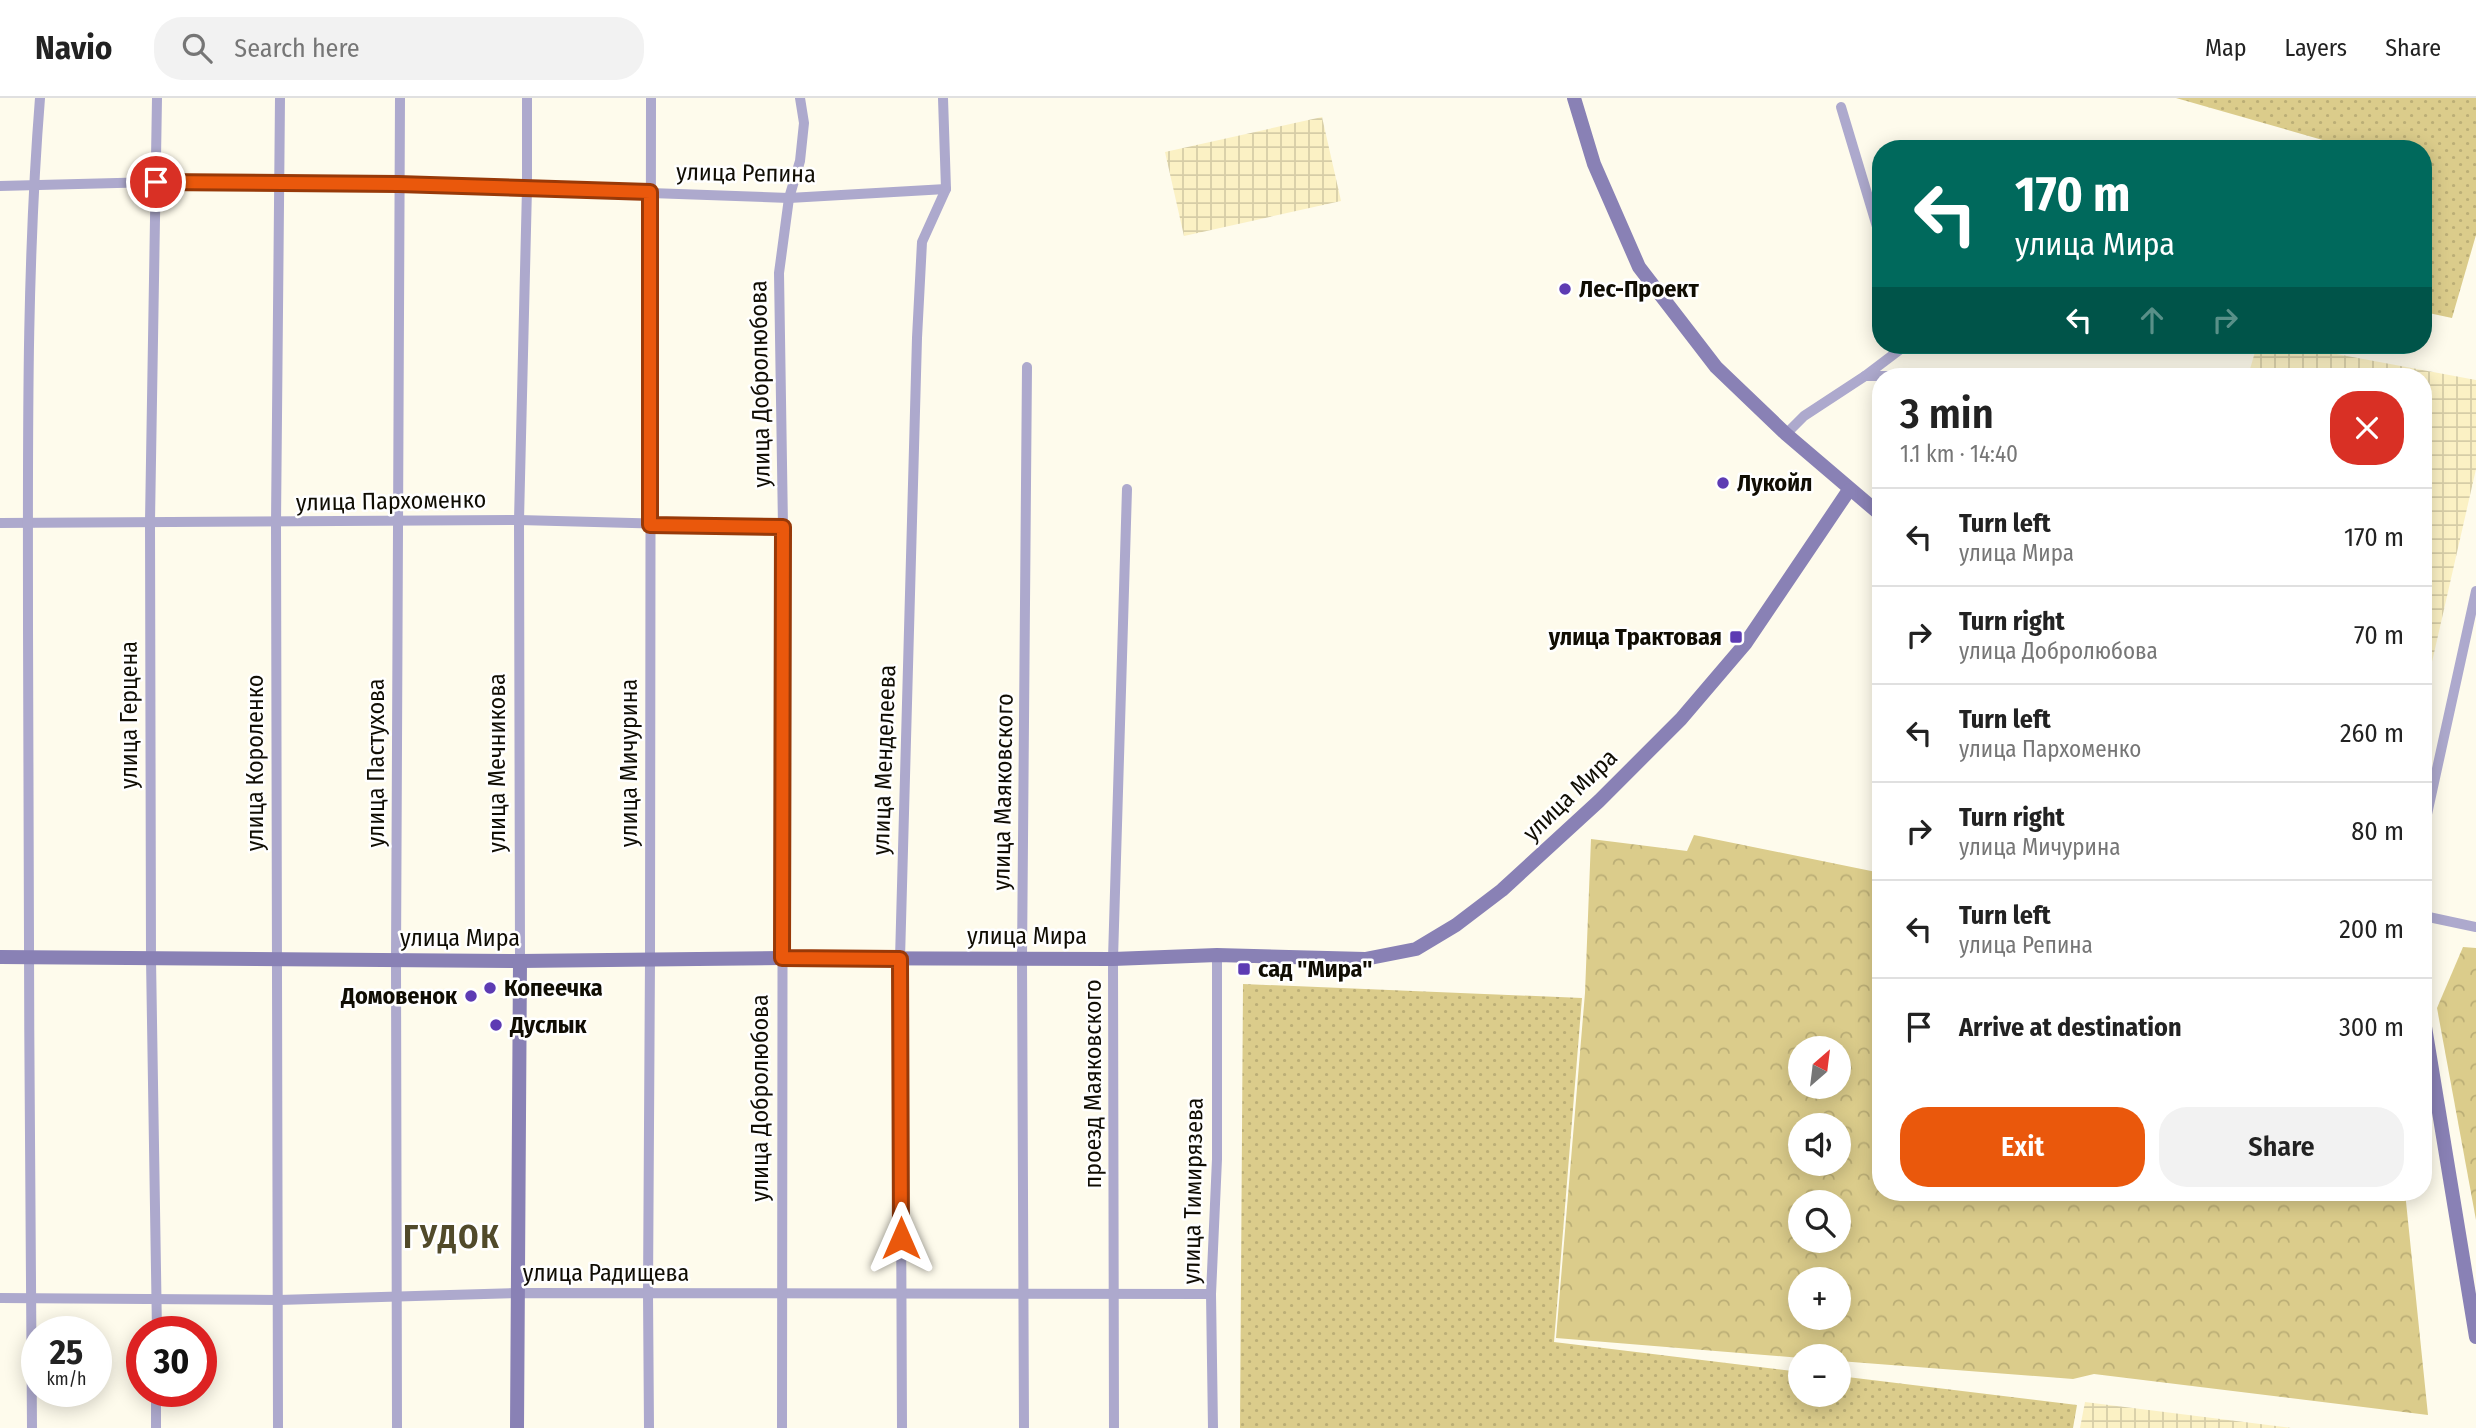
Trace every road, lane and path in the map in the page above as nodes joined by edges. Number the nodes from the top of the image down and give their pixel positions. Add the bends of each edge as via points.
1 (40, 98) edge
2 (157, 98) edge
3 (280, 98) edge
4 (400, 98) edge
5 (527, 98) edge
6 (651, 98) edge
7 (800, 98) edge
8 (943, 98) edge
9 (1574, 98) edge
10 (1842, 107) dead end
11 (156, 182) junction
12 (281, 182) junction
13 (398, 184) junction
14 (0, 186) edge
15 (33, 186) junction
16 (527, 188) junction
17 (946, 189) junction
18 (650, 192) junction
19 (789, 198) junction
20 (1872, 209) edge
21 (1894, 354) edge
22 (1027, 367) dead end
23 (1876, 368) edge
24 (1872, 371) edge
25 (1865, 376) junction
26 (1872, 376) edge
27 (1786, 433) junction
28 (1127, 489) dead end
29 (1849, 490) junction
30 (1872, 508) edge
31 (519, 520) junction
32 (150, 521) junction
33 (399, 522) junction
34 (0, 523) edge
35 (28, 523) junction
36 (276, 523) junction
37 (650, 525) junction
38 (783, 527) junction
39 (2476, 591) edge
40 (2471, 634) edge
41 (2432, 795) edge
42 (2432, 918) edge
43 (2476, 927) edge
44 (1217, 955) junction
45 (0, 957) edge
46 (27, 958) junction
47 (782, 958) junction
48 (1022, 958) junction
49 (1113, 958) junction
50 (151, 959) junction
51 (900, 959) junction
52 (396, 960) junction
53 (650, 960) junction
54 (277, 961) junction
55 (520, 961) junction
56 (2432, 1070) edge
57 (517, 1293) junction
58 (648, 1293) junction
59 (1025, 1293) junction
60 (781, 1294) junction
61 (902, 1294) junction
62 (1115, 1294) junction
63 (1211, 1294) junction
64 (396, 1295) junction
65 (0, 1298) edge
66 (31, 1299) junction
67 (157, 1300) junction
68 (278, 1300) junction
69 (157, 1316) edge
70 (2476, 1337) edge
71 (156, 1407) edge
72 (32, 1428) edge
73 (156, 1428) edge
74 (278, 1428) edge
75 (397, 1428) edge
76 (517, 1428) edge
77 (649, 1428) edge
78 (782, 1428) edge
79 (902, 1428) edge
80 (1024, 1428) edge
81 (1114, 1428) edge
82 (1213, 1428) edge

1 - 15 street
2 - 11 street, улица Герцена
3 - 12 street, улица Короленко
4 - 13 street, улица Пастухова
5 - 16 street, улица Мечникова
6 - 18 street, улица Мичурина
7 - 19 street, улица Добролюбова via 804,123 800,160
8 - 17 street, улица Менделеева
9 - 27 main road via 1594,164 1639,267 1716,368
10 - 20 street
11 - 12 street, улица Репина
11 - 15 street, улица Репина
11 - 32 street, улица Герцена
12 - 13 street, улица Репина
12 - 36 street, улица Короленко
13 - 16 street, улица Репина
13 - 33 street, улица Пастухова
14 - 15 street, улица Репина
15 - 35 street
16 - 18 street, улица Репина
16 - 31 street, улица Мечникова
17 - 19 street, улица Репина
17 - 51 street, улица Менделеева via 922,242
18 - 19 street, улица Репина
18 - 37 street, улица Мичурина
19 - 38 street, улица Добролюбова via 779,274
21 - 23 street
22 - 48 street, улица Маяковского
24 - 25 street
25 - 26 street
25 - 27 street via 1804,415
27 - 29 main road
28 - 49 street, проезд Маяковского
29 - 30 main road
29 - 44 main road, улица Мира via 1745,644 1681,719 1512,881 1456,925 1416,949 1365,959
31 - 33 street, улица Пархоменко
31 - 37 street, улица Пархоменко
31 - 55 street, улица Мечникова
32 - 35 street, улица Пархоменко
32 - 36 street, улица Пархоменко
32 - 50 street, улица Герцена
33 - 36 street, улица Пархоменко
33 - 52 street, улица Пастухова
34 - 35 street, улица Пархоменко
35 - 46 street
36 - 54 street, улица Короленко
37 - 38 street, улица Пархоменко
37 - 53 street, улица Мичурина
38 - 47 street, улица Добролюбова
39 - 40 street
40 - 41 street
42 - 43 street
44 - 49 main road, улица Мира
44 - 63 street, улица Тимирязева via 1217,1159
45 - 46 main road, улица Мира
46 - 50 main road, улица Мира
46 - 66 street
47 - 51 main road, улица Мира
47 - 53 main road, улица Мира
47 - 60 street, улица Добролюбова
48 - 49 main road, улица Мира
48 - 51 main road, улица Мира
48 - 59 street, улица Маяковского
49 - 62 street, проезд Маяковского
50 - 54 main road, улица Мира
50 - 67 street, улица Герцена
51 - 61 street, улица Менделеева
52 - 54 main road, улица Мира
52 - 55 main road, улица Мира
52 - 64 street, улица Пастухова
53 - 55 main road, улица Мира
53 - 58 street, улица Мичурина
54 - 68 street, улица Короленко
55 - 57 main road, улица Мечникова
56 - 70 main road
57 - 58 street, улица Радищева
57 - 64 street, улица Радищева
57 - 76 main road, улица Мечникова
58 - 60 street, улица Радищева
58 - 77 street, улица Мичурина
59 - 61 street, улица Радищева
59 - 62 street, улица Радищева
59 - 80 street, улица Маяковского
60 - 61 street, улица Радищева
60 - 78 street, улица Добролюбова
61 - 79 street, улица Менделеева
62 - 63 street, улица Радищева
62 - 81 street, проезд Маяковского
63 - 82 street, улица Тимирязева
64 - 68 street, улица Радищева
64 - 75 street, улица Пастухова
65 - 66 street, улица Радищева
66 - 67 street, улица Радищева
66 - 72 street
67 - 68 street, улица Радищева
67 - 69 street, улица Герцена
68 - 74 street, улица Короленко
71 - 73 street

